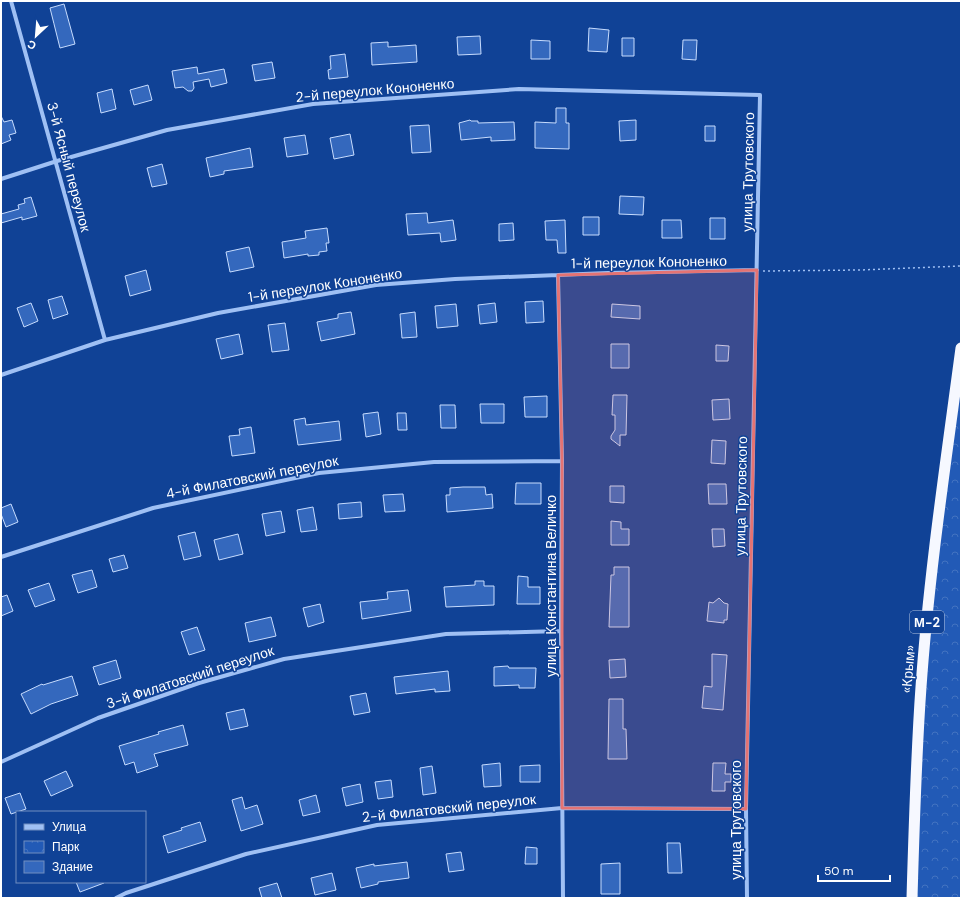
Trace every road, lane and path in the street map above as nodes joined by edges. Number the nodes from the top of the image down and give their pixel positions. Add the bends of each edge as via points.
1 (11, 1) edge
2 (760, 95) joint
3 (57, 161) junction
4 (1, 179) edge
5 (961, 266) edge
6 (757, 270) junction
7 (558, 275) junction
8 (104, 340) junction
9 (961, 348) edge
10 (1, 374) edge
11 (562, 461) junction
12 (1, 557) edge
13 (561, 631) junction
14 (1, 762) edge
15 (562, 808) junction
16 (746, 809) junction
17 (116, 898) edge
18 (563, 898) edge
19 (746, 898) edge
20 (912, 898) edge

1 - 3 street, 3-й Ясный переулок
2 - 3 street, 2-й переулок Кононенко via 519,89 313,104 167,130
2 - 6 street, улица Трутовского
3 - 4 street, 2-й переулок Кононенко
3 - 8 street, 3-й Ясный переулок
5 - 6 path via 860,270
6 - 7 street, 1-й переулок Кононенко
6 - 16 street, улица Трутовского
7 - 8 street, 1-й переулок Кононенко via 455,278 376,285 218,314
7 - 11 street, улица Константина Величко
8 - 10 street, 1-й переулок Кононенко
9 - 20 highway, «Крым» / М-2 via 921,686
11 - 12 street, 4-й Филатовский переулок via 434,462 319,473 153,508
11 - 13 street, улица Константина Величко
13 - 14 street, 3-й Филатовский переулок via 446,634 284,659 199,683 98,718
13 - 15 street, улица Константина Величко
15 - 16 street, 2-й Филатовский переулок
15 - 17 street, 2-й Филатовский переулок via 377,825 246,854 126,892
15 - 18 street, улица Константина Величко
16 - 19 street, улица Трутовского

